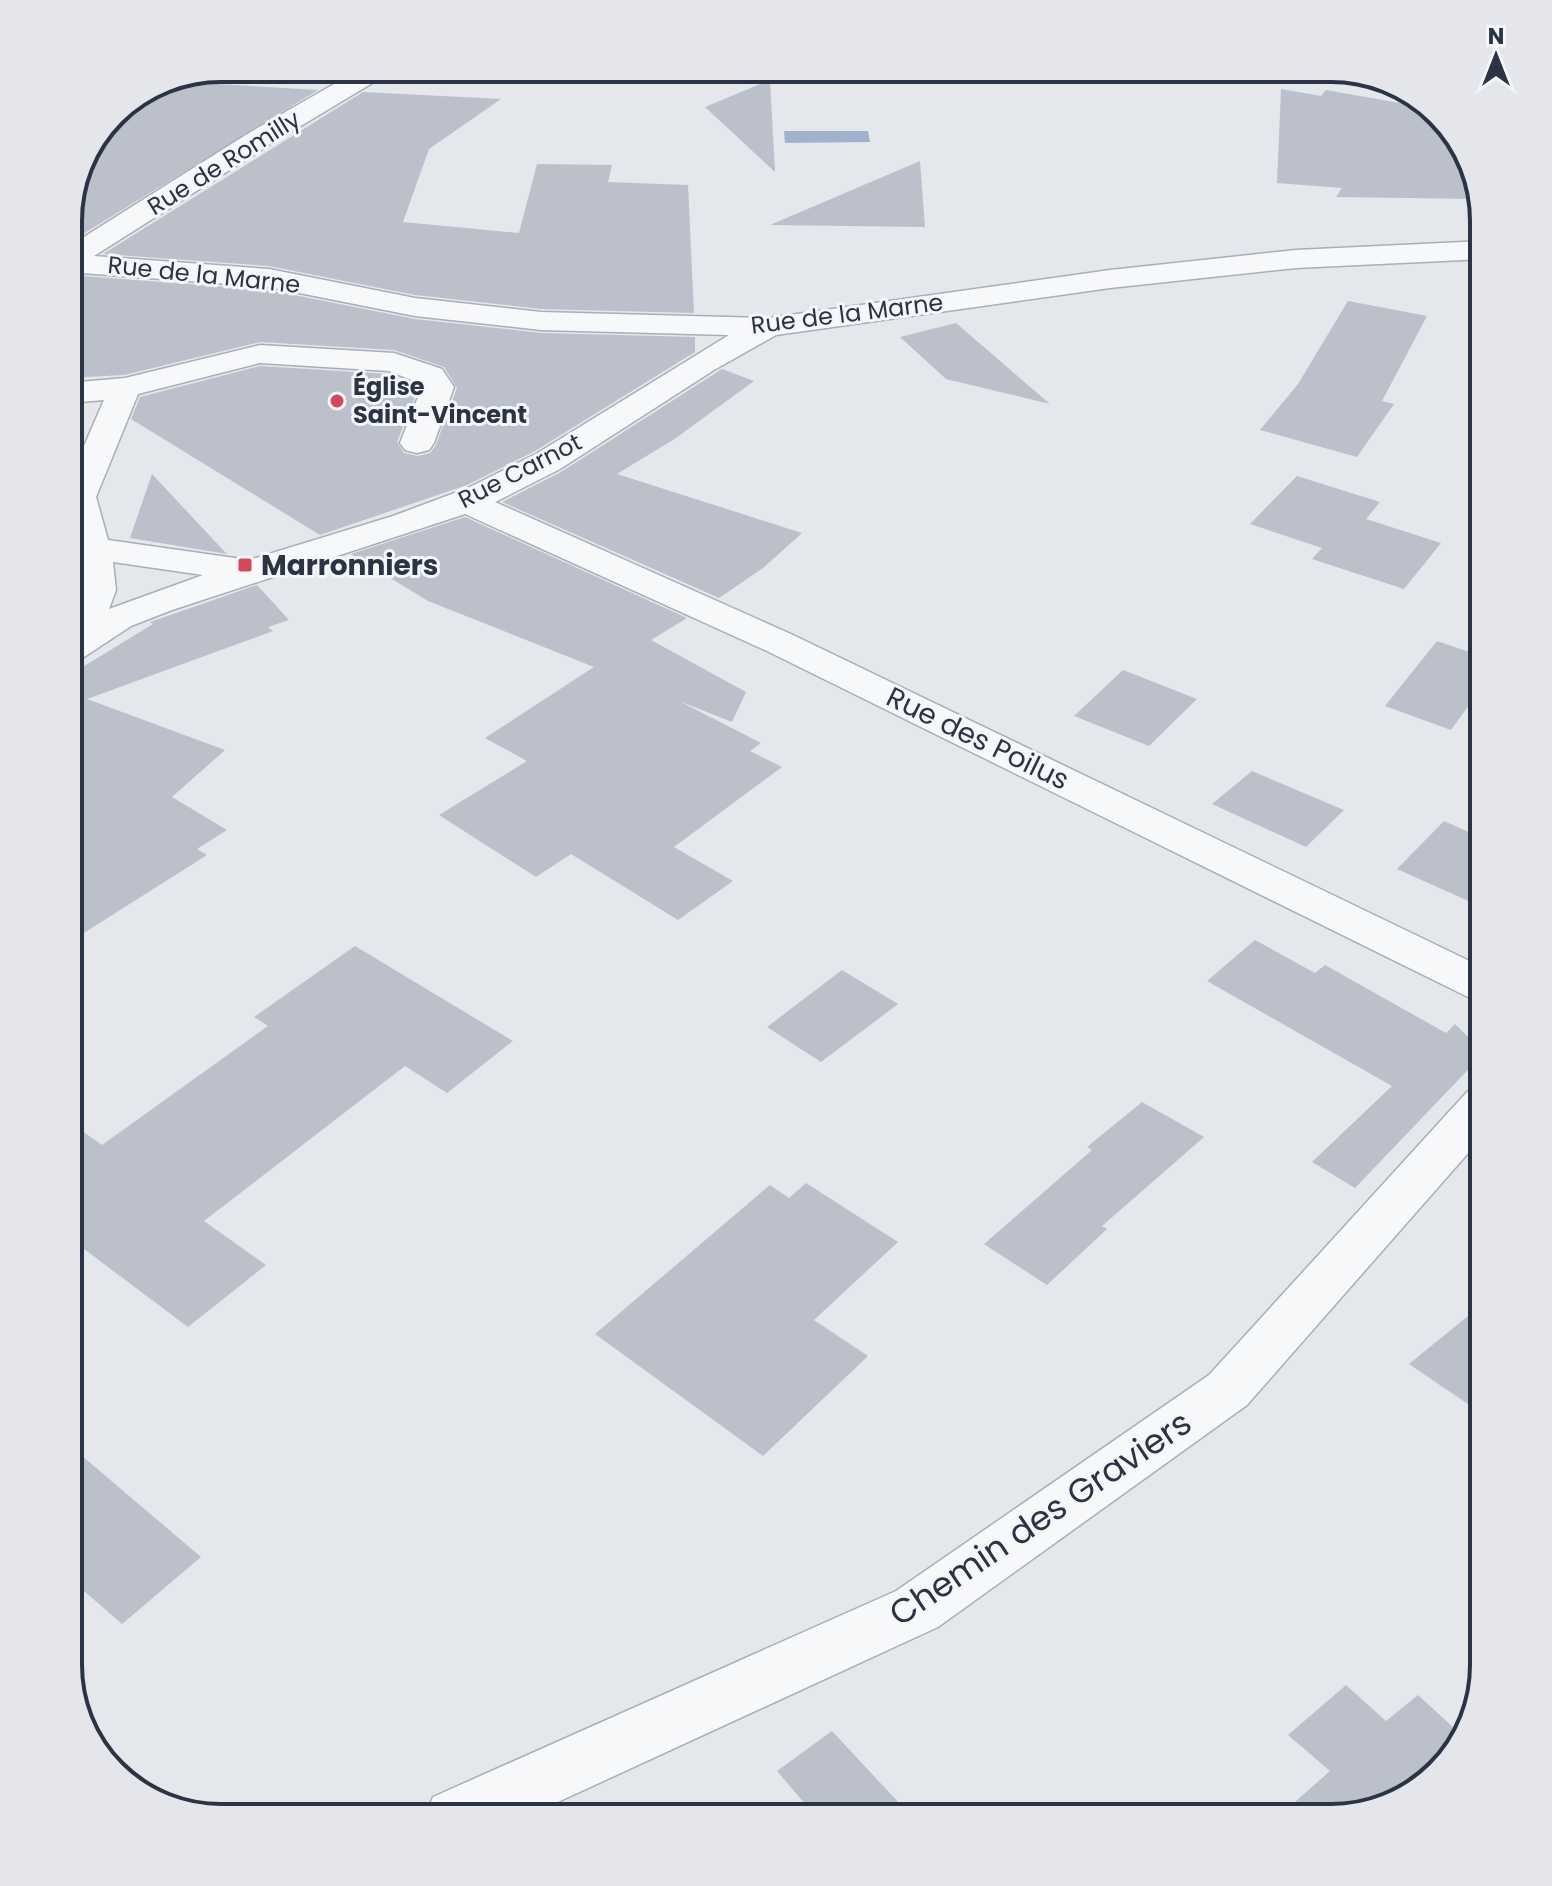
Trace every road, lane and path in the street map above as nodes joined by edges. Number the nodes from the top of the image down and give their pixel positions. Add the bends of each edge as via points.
1 (356, 82) edge
2 (1470, 251) edge
3 (82, 253) edge
4 (82, 263) edge
5 (768, 327) junction
6 (125, 388) junction
7 (82, 392) edge
8 (417, 443) dead end
9 (82, 489) edge
10 (467, 502) junction
11 (82, 507) edge
12 (93, 548) junction
13 (251, 571) junction
14 (82, 627) edge
15 (82, 641) edge
16 (1470, 979) edge
17 (1470, 1120) edge
18 (486, 1804) edge

1 - 3 street, Rue de Romilly
2 - 5 street, Rue de la Marne via 1296,259 1110,279
4 - 5 street, Rue de la Marne via 269,278 415,307 541,321
5 - 10 street, Rue Carnot via 719,351 656,396 519,478
6 - 7 street
6 - 8 street via 260,354 394,362 431,376 438,387
6 - 9 street
10 - 13 street, Rue Carnot
10 - 16 street, Rue des Poilus via 794,650
11 - 12 street
12 - 13 street, Rue Carnot
12 - 14 street via 98,590
13 - 15 street, Rue Carnot via 155,603
17 - 18 street, Chemin des Graviers via 1228,1390 930,1600

